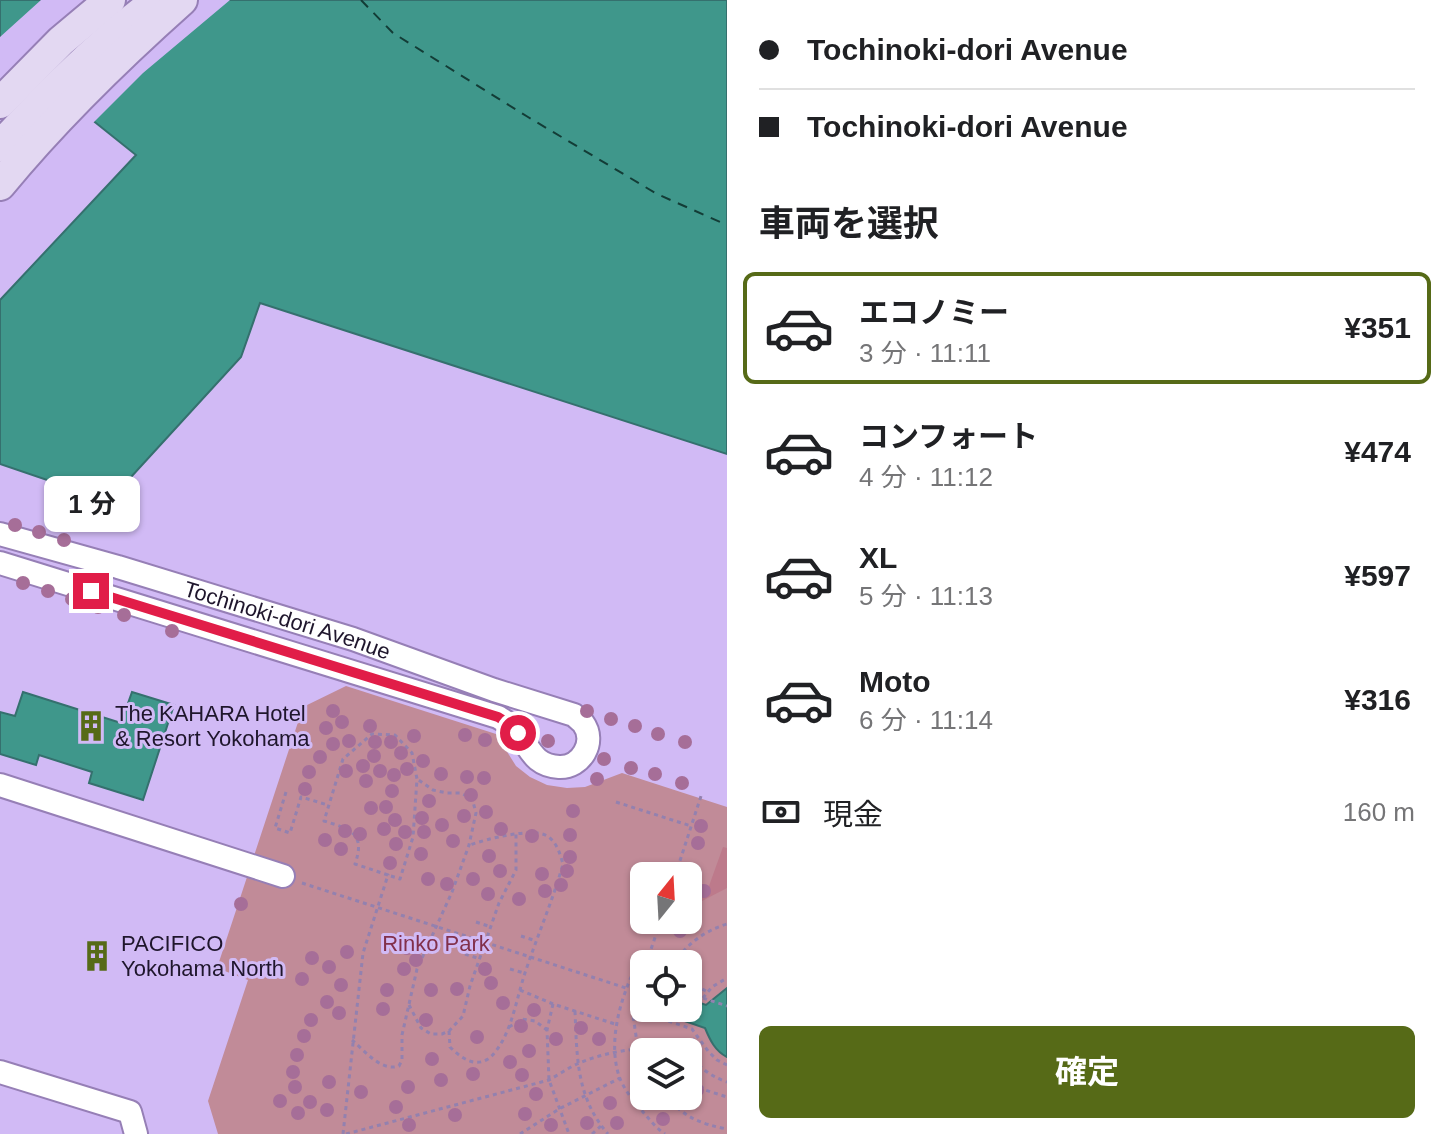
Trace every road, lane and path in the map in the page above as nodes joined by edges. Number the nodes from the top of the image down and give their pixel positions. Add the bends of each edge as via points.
1 (85, 0) edge
2 (110, 0) edge
3 (157, 0) edge
4 (182, 0) edge
5 (10, 72) edge
6 (58, 102) junction
7 (0, 103) edge
8 (0, 146) edge
9 (0, 185) edge
10 (0, 534) edge
11 (0, 563) edge
12 (284, 618) junction
13 (274, 648) junction
14 (431, 667) junction
15 (401, 687) junction
16 (417, 779) junction
17 (0, 785) edge
18 (286, 792) dead end
19 (702, 793) dead end
20 (616, 802) dead end
21 (328, 805) junction
22 (691, 826) junction
23 (516, 834) junction
24 (469, 845) junction
25 (679, 862) edge
26 (388, 875) junction
27 (283, 876) joint
28 (377, 908) junction
29 (476, 922) dead end
30 (727, 924) edge
31 (436, 927) junction
32 (491, 927) junction
33 (521, 936) dead end
34 (536, 941) junction
35 (485, 943) junction
36 (683, 950) edge
37 (465, 954) dead end
38 (530, 957) junction
39 (480, 959) junction
40 (510, 969) dead end
41 (524, 973) junction
42 (727, 978) edge
43 (630, 979) edge
44 (626, 988) junction
45 (702, 989) edge
46 (520, 990) junction
47 (707, 992) junction
48 (703, 998) joint
49 (727, 1000) edge
50 (553, 1004) junction
51 (409, 1005) junction
52 (725, 1005) edge
53 (575, 1011) junction
54 (671, 1022) edge
55 (618, 1025) junction
56 (509, 1027) junction
57 (547, 1030) junction
58 (449, 1031) junction
59 (697, 1037) joint
60 (352, 1040) junction
61 (630, 1050) edge
62 (615, 1052) junction
63 (577, 1064) junction
64 (727, 1065) edge
65 (702, 1069) edge
66 (0, 1072) edge
67 (727, 1076) edge
68 (620, 1078) junction
69 (549, 1080) junction
70 (726, 1082) edge
71 (702, 1087) edge
72 (585, 1096) junction
73 (727, 1097) edge
74 (559, 1109) junction
75 (680, 1110) edge
76 (601, 1126) junction
77 (727, 1129) edge
78 (136, 1134) edge
79 (344, 1134) edge
80 (520, 1134) edge
81 (569, 1134) edge
82 (592, 1134) edge
83 (608, 1134) edge
84 (665, 1134) edge

1 - 5 street via 46,30
2 - 5 street via 61,41
3 - 6 street via 99,47
4 - 6 street
5 - 7 street
6 - 8 street
6 - 9 street
10 - 12 street, Tochinoki-dori Avenue
11 - 13 street, Tochinoki-dori Avenue
12 - 13 street
12 - 14 street, Tochinoki-dori Avenue
13 - 15 street, Tochinoki-dori Avenue
14 - 15 street
14 - 15 street, Tochinoki-dori Avenue via 574,715 587,731 585,752 564,767 546,765 498,717
16 - 21 path via 412,753 395,735 372,734 343,759
16 - 24 path via 433,790 472,798 476,813
16 - 26 path via 413,837 400,879
17 - 27 street
18 - 21 path via 275,828 290,833 301,797
19 - 22 path
20 - 22 path
21 - 26 path via 324,821 351,830 358,839 355,864
22 - 25 path
23 - 24 path
23 - 32 path via 516,870
23 - 34 path via 547,835 563,864
24 - 31 path
26 - 28 path
27 - 28 path
28 - 31 path
28 - 60 path via 363,953
29 - 32 path
30 - 36 path
31 - 35 path
31 - 51 path via 417,969
32 - 35 path
33 - 34 path
34 - 38 path
35 - 38 path
35 - 39 path
37 - 39 path
38 - 41 path
38 - 44 path
39 - 58 path via 463,1016
40 - 41 path
41 - 46 path
42 - 47 path
43 - 44 path
44 - 55 path
45 - 47 path
46 - 50 path
46 - 56 path
47 - 48 path
48 - 52 path
49 - 52 path
50 - 53 path
50 - 57 path
51 - 58 path via 421,1028 431,1034
51 - 60 path via 397,1067 380,1063
53 - 55 path
53 - 63 path
54 - 59 path via 692,1029
55 - 62 path
56 - 57 path via 522,1019
56 - 58 path via 494,1054 475,1063 450,1047
57 - 69 path
59 - 64 path
60 - 79 path
61 - 62 path
62 - 63 path
62 - 68 path
63 - 69 path
63 - 72 path
65 - 70 path
66 - 78 street via 130,1112
67 - 70 path
68 - 72 path
68 - 84 path
69 - 74 path
69 - 79 path
71 - 73 path
72 - 74 path
72 - 76 path
74 - 80 path
74 - 81 path
75 - 77 path
76 - 82 path
76 - 83 path

